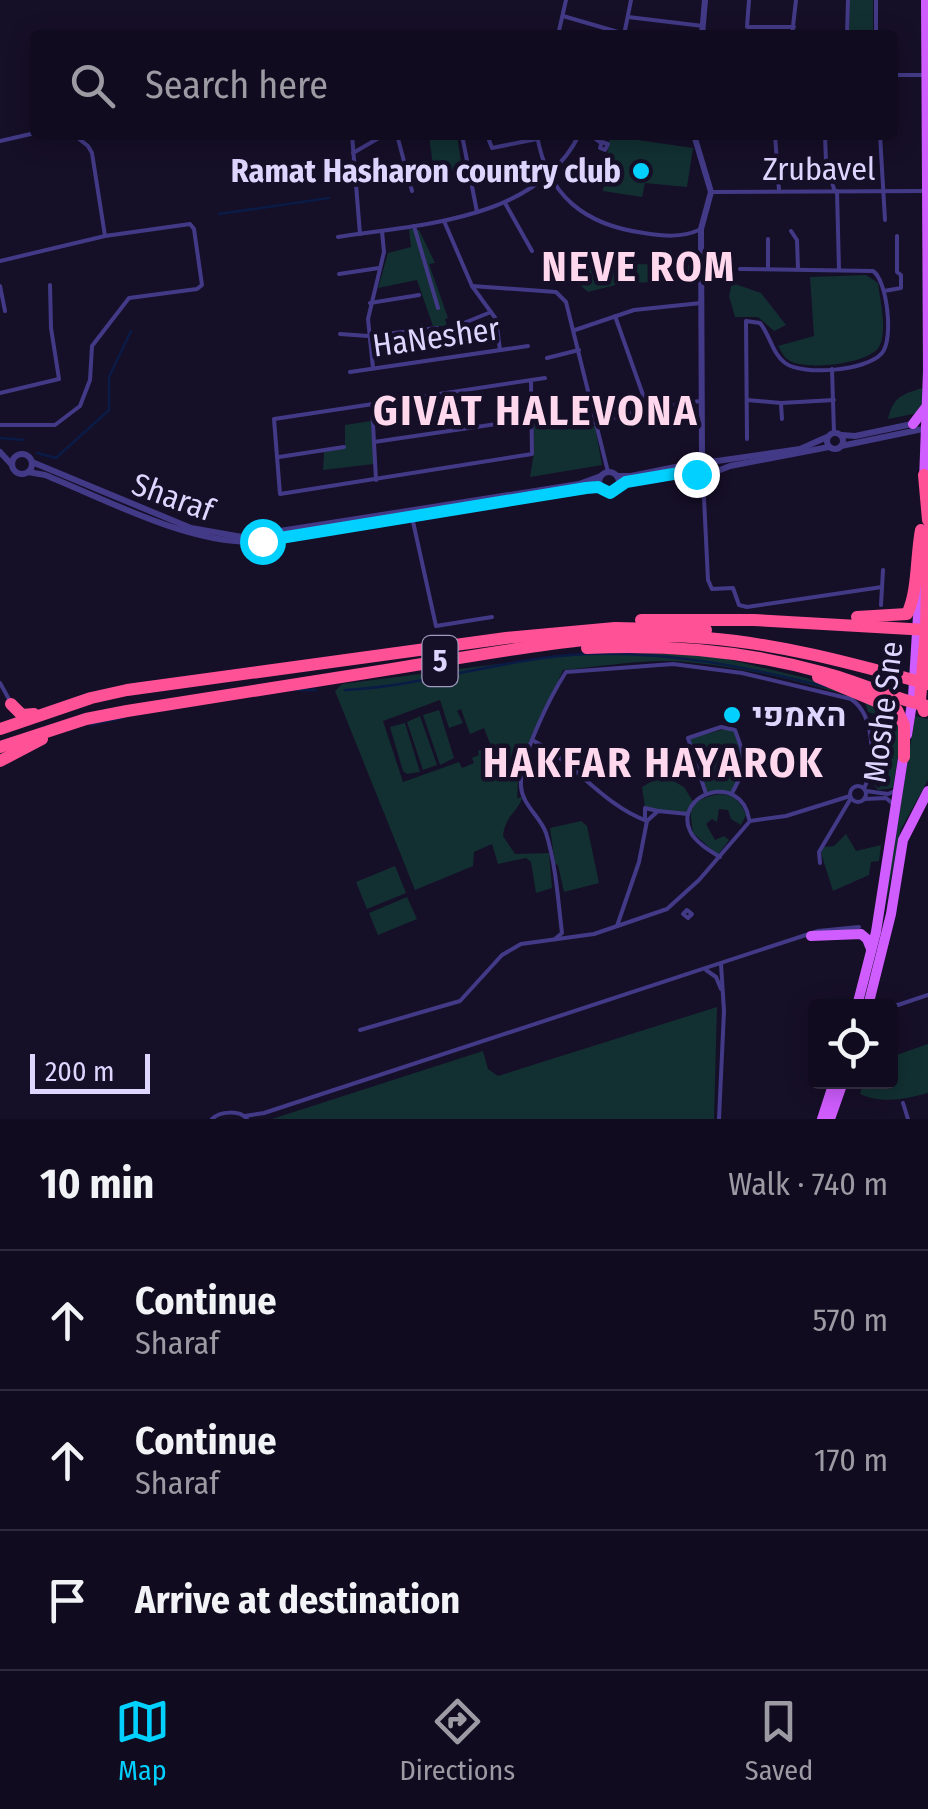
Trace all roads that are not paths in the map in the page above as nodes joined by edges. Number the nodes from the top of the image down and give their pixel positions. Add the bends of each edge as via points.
1 (566, 0) edge
2 (631, 0) edge
3 (704, 0) edge
4 (749, 0) edge
5 (796, 0) edge
6 (848, 0) edge
7 (876, 0) edge
8 (926, 0) edge
9 (563, 16) junction
10 (628, 17) junction
11 (794, 27) junction
12 (559, 30) edge
13 (609, 30) edge
14 (626, 30) edge
15 (702, 30) edge
16 (793, 30) edge
17 (847, 30) edge
18 (876, 30) edge
19 (898, 76) edge
20 (927, 76) edge
21 (30, 134) edge
22 (80, 140) edge
23 (352, 140) edge
24 (375, 140) edge
25 (398, 140) edge
26 (463, 140) edge
27 (490, 140) edge
28 (525, 140) edge
29 (538, 140) edge
30 (576, 140) edge
31 (597, 140) edge
32 (695, 140) edge
33 (775, 140) edge
34 (825, 140) edge
35 (880, 140) edge
36 (0, 141) edge
37 (601, 143) dead end
38 (352, 153) junction
39 (548, 174) junction
40 (927, 190) edge
41 (412, 191) dead end
42 (836, 191) junction
43 (884, 191) junction
44 (711, 192) junction
45 (779, 192) junction
46 (504, 202) junction
47 (476, 212) junction
48 (886, 220) dead end
49 (444, 221) junction
50 (414, 226) junction
51 (701, 229) junction
52 (382, 231) junction
53 (791, 231) dead end
54 (360, 234) junction
55 (105, 236) junction
56 (804, 236) dead end
57 (897, 236) dead end
58 (338, 238) dead end
59 (768, 239) dead end
60 (797, 240) junction
61 (532, 251) dead end
62 (0, 261) edge
63 (379, 268) junction
64 (740, 269) dead end
65 (768, 269) junction
66 (798, 269) junction
67 (839, 269) junction
68 (339, 274) dead end
69 (50, 285) dead end
70 (0, 286) edge
71 (472, 286) junction
72 (884, 291) junction
73 (419, 295) dead end
74 (370, 303) junction
75 (701, 303) junction
76 (438, 308) dead end
77 (5, 310) dead end
78 (490, 312) junction
79 (615, 316) junction
80 (454, 327) dead end
81 (438, 328) dead end
82 (575, 330) junction
83 (340, 334) dead end
84 (368, 336) junction
85 (528, 346) dead end
86 (500, 350) junction
87 (580, 350) junction
88 (547, 358) dead end
89 (372, 368) junction
90 (832, 369) junction
91 (350, 372) dead end
92 (545, 378) dead end
93 (530, 382) junction
94 (0, 394) edge
95 (746, 400) junction
96 (834, 400) junction
97 (702, 401) junction
98 (781, 404) junction
99 (372, 405) junction
100 (927, 406) edge
101 (648, 409) junction
102 (531, 419) junction
103 (782, 419) dead end
104 (597, 422) junction
105 (0, 424) edge
106 (913, 427) junction
107 (927, 427) edge
108 (834, 435) junction
109 (747, 440) dead end
110 (374, 442) junction
111 (841, 446) junction
112 (344, 447) dead end
113 (830, 447) junction
114 (0, 452) edge
115 (16, 456) junction
116 (277, 458) junction
117 (32, 462) junction
118 (702, 462) junction
119 (12, 465) junction
120 (28, 472) junction
121 (605, 474) junction
122 (703, 475) junction
123 (924, 475) joint
124 (617, 476) junction
125 (376, 480) junction
126 (602, 489) junction
127 (618, 489) junction
128 (412, 517) junction
129 (926, 526) edge
130 (883, 570) dead end
131 (882, 587) junction
132 (881, 605) dead end
133 (492, 617) dead end
134 (754, 620) junction
135 (506, 638) junction
136 (923, 641) edge
137 (739, 654) junction
138 (356, 675) junction
139 (928, 676) edge
140 (821, 678) junction
141 (0, 684) edge
142 (928, 684) edge
143 (12, 704) junction
144 (920, 705) edge
145 (127, 711) junction
146 (46, 712) junction
147 (0, 728) edge
148 (534, 741) junction
149 (0, 747) edge
150 (904, 757) junction
151 (0, 761) edge
152 (868, 777) junction
153 (900, 783) junction
154 (863, 788) junction
155 (928, 791) edge
156 (875, 793) junction
157 (706, 794) junction
158 (732, 794) junction
159 (852, 798) junction
160 (864, 799) junction
161 (658, 811) junction
162 (895, 811) junction
163 (688, 814) junction
164 (646, 821) junction
165 (747, 823) junction
166 (720, 858) junction
167 (820, 863) dead end
168 (674, 906) junction
169 (879, 910) junction
170 (684, 911) dead end
171 (888, 926) junction
172 (616, 927) junction
173 (859, 927) joint
174 (876, 932) junction
175 (811, 936) junction
176 (555, 940) junction
177 (776, 945) junction
178 (871, 952) junction
179 (721, 964) junction
180 (703, 970) junction
181 (723, 993) junction
182 (928, 994) edge
183 (870, 999) edge
184 (871, 999) edge
185 (898, 1005) edge
186 (360, 1030) dead end
187 (832, 1089) edge
188 (841, 1089) edge
189 (903, 1103) dead end
190 (264, 1114) junction
191 (249, 1118) edge
192 (212, 1119) edge
193 (720, 1119) edge
194 (822, 1119) edge
195 (830, 1119) edge
196 (908, 1119) edge

1 - 9 street
2 - 10 street
3 - 15 street
4 - 11 street via 747,27
5 - 11 street
6 - 17 street
7 - 18 street
8 - 20 main road
9 - 12 street
9 - 13 street
10 - 14 street
10 - 15 street
11 - 16 street
19 - 20 street
20 - 40 main road
21 - 36 street
22 - 55 street via 92,154
23 - 38 street
24 - 38 street
25 - 41 street
26 - 47 street
27 - 28 street via 492,148
29 - 39 street
30 - 39 street
31 - 37 street
32 - 44 street
33 - 45 street
34 - 42 street
35 - 43 street
38 - 54 street
39 - 46 street
39 - 51 street via 581,214 597,222 658,235
40 - 43 street, Zrubavel
40 - 100 main road
42 - 43 street, Zrubavel
42 - 45 street, Zrubavel
42 - 67 street
43 - 48 street
44 - 45 street, Zrubavel
44 - 51 street
46 - 47 street
46 - 61 street
47 - 49 street
49 - 50 street
49 - 71 street
50 - 52 street
50 - 76 street
51 - 75 street
52 - 54 street
52 - 63 street via 386,245
53 - 60 street
54 - 58 street
55 - 62 street
55 - 105 street via 190,224 202,286 129,298 92,346 87,394 66,420 39,428
56 - 60 street
57 - 72 street via 901,288
59 - 65 street
60 - 66 street
63 - 68 street
63 - 74 street
64 - 65 street
65 - 66 street
66 - 67 street
67 - 72 street via 873,271
69 - 94 street via 59,379
70 - 77 street
71 - 78 street
71 - 82 street via 556,292
72 - 90 street via 888,334 882,353 869,363
73 - 74 street
74 - 84 street
75 - 79 street
75 - 97 street
78 - 80 street
78 - 86 street
79 - 82 street
79 - 101 street
81 - 84 street
82 - 87 street
83 - 84 street
84 - 89 street
85 - 86 street, HaNesher
86 - 89 street, HaNesher
87 - 88 street
87 - 104 street
89 - 91 street, HaNesher
90 - 95 street via 788,366 760,323 746,321
90 - 96 street
92 - 93 street
93 - 99 street
93 - 102 street
95 - 98 street
95 - 109 street
96 - 98 street
96 - 108 street
97 - 101 street
97 - 118 street
98 - 103 street
99 - 110 street
99 - 116 street via 274,419
100 - 106 main road
100 - 107 main road
101 - 104 street
102 - 104 street
102 - 110 street
102 - 125 street via 532,454
104 - 121 street
106 - 107 main road
106 - 107 street
106 - 108 street
106 - 111 street
107 - 123 main road
108 - 111 street via 844,439
108 - 113 street
108 - 118 street via 800,449
110 - 125 street
111 - 113 street
112 - 116 street
113 - 122 street
114 - 115 street
114 - 119 street
115 - 117 street
115 - 119 street
116 - 125 street via 280,494
117 - 120 street
117 - 121 street, Sharaf via 191,528 242,537 561,487
118 - 122 street
118 - 122 street
118 - 124 street
119 - 120 street
120 - 128 street, Sharaf via 230,542
121 - 124 street
121 - 126 street
122 - 127 street via 685,472
122 - 131 street via 709,585 733,588 739,605
123 - 129 highway
124 - 127 street
126 - 127 street, Sharaf
126 - 128 street, Sharaf
128 - 133 street via 436,626
129 - 134 highway via 907,614
129 - 136 highway
130 - 131 street
131 - 132 street
134 - 135 highway via 603,622
134 - 136 highway
135 - 139 highway, 5 via 700,629 804,644
135 - 146 highway, 5 via 127,690
136 - 144 highway
137 - 138 highway via 574,649
137 - 140 highway
137 - 144 highway via 822,672
138 - 142 highway, 5 via 626,636 803,651
138 - 145 highway, 5
140 - 144 highway
140 - 150 highway via 898,710
141 - 143 street
143 - 146 highway via 22,714
143 - 147 highway via 14,719
144 - 150 main road, Moshe Sne
145 - 149 highway, 5
145 - 151 highway via 56,733
146 - 147 highway, 5
148 - 152 street via 566,672 673,664 850,699 864,712 873,757
148 - 164 street via 624,812
148 - 176 street via 521,790 544,828 553,862 562,933
150 - 153 main road, Moshe Sne
152 - 154 street
152 - 156 street
153 - 156 street via 890,794
153 - 162 main road, Moshe Sne
154 - 156 street
154 - 159 street via 852,789
154 - 160 street
155 - 171 main road, Moshe Sne via 905,834
157 - 158 street
157 - 158 street via 688,738 721,728 735,730 746,759
157 - 163 street
158 - 165 street via 744,802
159 - 160 street
159 - 165 street
159 - 167 street
160 - 162 street via 886,798
161 - 163 street
161 - 164 street
161 - 164 street via 645,808
162 - 169 main road, Moshe Sne
163 - 166 street via 692,834
164 - 172 street via 640,862
165 - 166 street
166 - 168 street
168 - 170 street
168 - 172 street
169 - 173 main road
169 - 174 main road, Moshe Sne
171 - 174 street
171 - 184 main road, Moshe Sne
172 - 176 street
173 - 177 street via 826,929
174 - 175 street
174 - 178 main road, Moshe Sne
175 - 177 street
175 - 178 main road via 861,934
176 - 186 street via 508,951 460,1001
177 - 179 street
178 - 183 main road, Moshe Sne
179 - 180 street
179 - 181 street
180 - 181 street via 713,973
180 - 190 street
181 - 193 street
182 - 185 street
187 - 194 main road
188 - 195 main road
189 - 196 street
190 - 191 street
190 - 191 street
191 - 192 street via 221,1113

